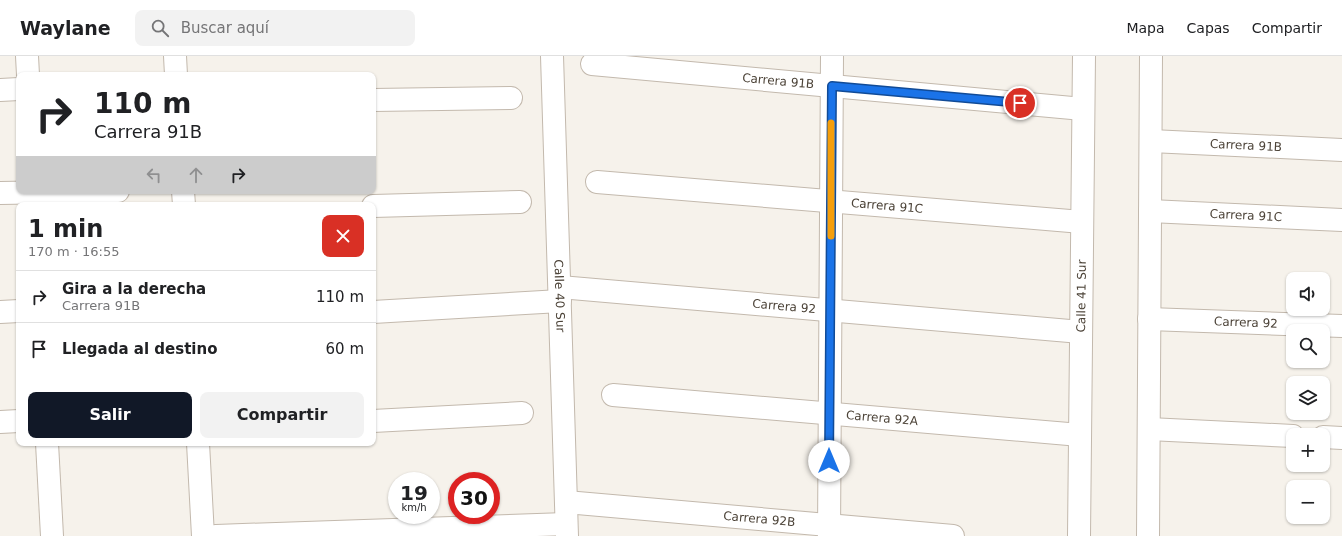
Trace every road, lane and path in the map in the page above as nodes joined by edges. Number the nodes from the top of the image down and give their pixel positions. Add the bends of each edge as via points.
1 (27, 56) edge
2 (175, 56) edge
3 (552, 56) edge
4 (832, 56) edge
5 (1084, 56) edge
6 (1151, 56) edge
7 (592, 64) dead end
8 (28, 72) edge
9 (176, 72) edge
10 (832, 86) junction
11 (16, 89) edge
12 (0, 90) edge
13 (511, 98) dead end
14 (376, 100) edge
15 (1083, 109) junction
16 (1151, 141) junction
17 (1342, 150) edge
18 (597, 182) dead end
19 (0, 193) edge
20 (68, 194) edge
21 (34, 196) edge
22 (831, 201) junction
23 (520, 202) dead end
24 (376, 206) edge
25 (1150, 212) junction
26 (1342, 220) edge
27 (1082, 222) junction
28 (560, 294) junction
29 (830, 310) junction
30 (16, 311) edge
31 (0, 312) edge
32 (376, 312) edge
33 (1149, 319) junction
34 (1342, 326) edge
35 (1081, 332) junction
36 (613, 395) dead end
37 (522, 413) dead end
38 (829, 414) junction
39 (16, 421) edge
40 (376, 421) edge
41 (0, 422) edge
42 (1148, 429) junction
43 (1080, 436) junction
44 (1286, 436) edge
45 (1330, 437) edge
46 (1342, 438) edge
47 (47, 446) edge
48 (198, 446) edge
49 (566, 502) junction
50 (567, 530) edge
51 (829, 530) edge
52 (52, 536) edge
53 (203, 536) edge
54 (216, 536) edge
55 (953, 536) edge
56 (1079, 536) edge
57 (1148, 536) edge

1 - 8 street
2 - 9 street
3 - 28 street, Calle 40 Sur
4 - 10 street
5 - 15 street, Calle 41 Sur
6 - 16 street
7 - 10 street, Carrera 91B
10 - 15 street, Carrera 91B
10 - 22 street
11 - 12 street
13 - 14 street
15 - 27 street, Calle 41 Sur
16 - 17 street, Carrera 91B
16 - 25 street
18 - 22 street, Carrera 91C
19 - 21 street
20 - 21 street
22 - 27 street, Carrera 91C
22 - 29 street
23 - 24 street
25 - 26 street, Carrera 91C
25 - 33 street
27 - 35 street, Calle 41 Sur
28 - 29 street, Carrera 92
28 - 32 street, Carrera 92
28 - 49 street, Calle 40 Sur
29 - 35 street, Carrera 92
29 - 38 street
30 - 31 street
33 - 34 street, Carrera 92
33 - 42 street
35 - 43 street, Calle 41 Sur
36 - 38 street, Carrera 92A
37 - 40 street
38 - 43 street, Carrera 92A
38 - 51 street
39 - 41 street
42 - 44 street
42 - 57 street
43 - 56 street, Calle 41 Sur
45 - 46 street
47 - 52 street
48 - 53 street
49 - 50 street, Calle 40 Sur
49 - 51 street, Carrera 92B
50 - 54 street
51 - 55 street, Carrera 92B

